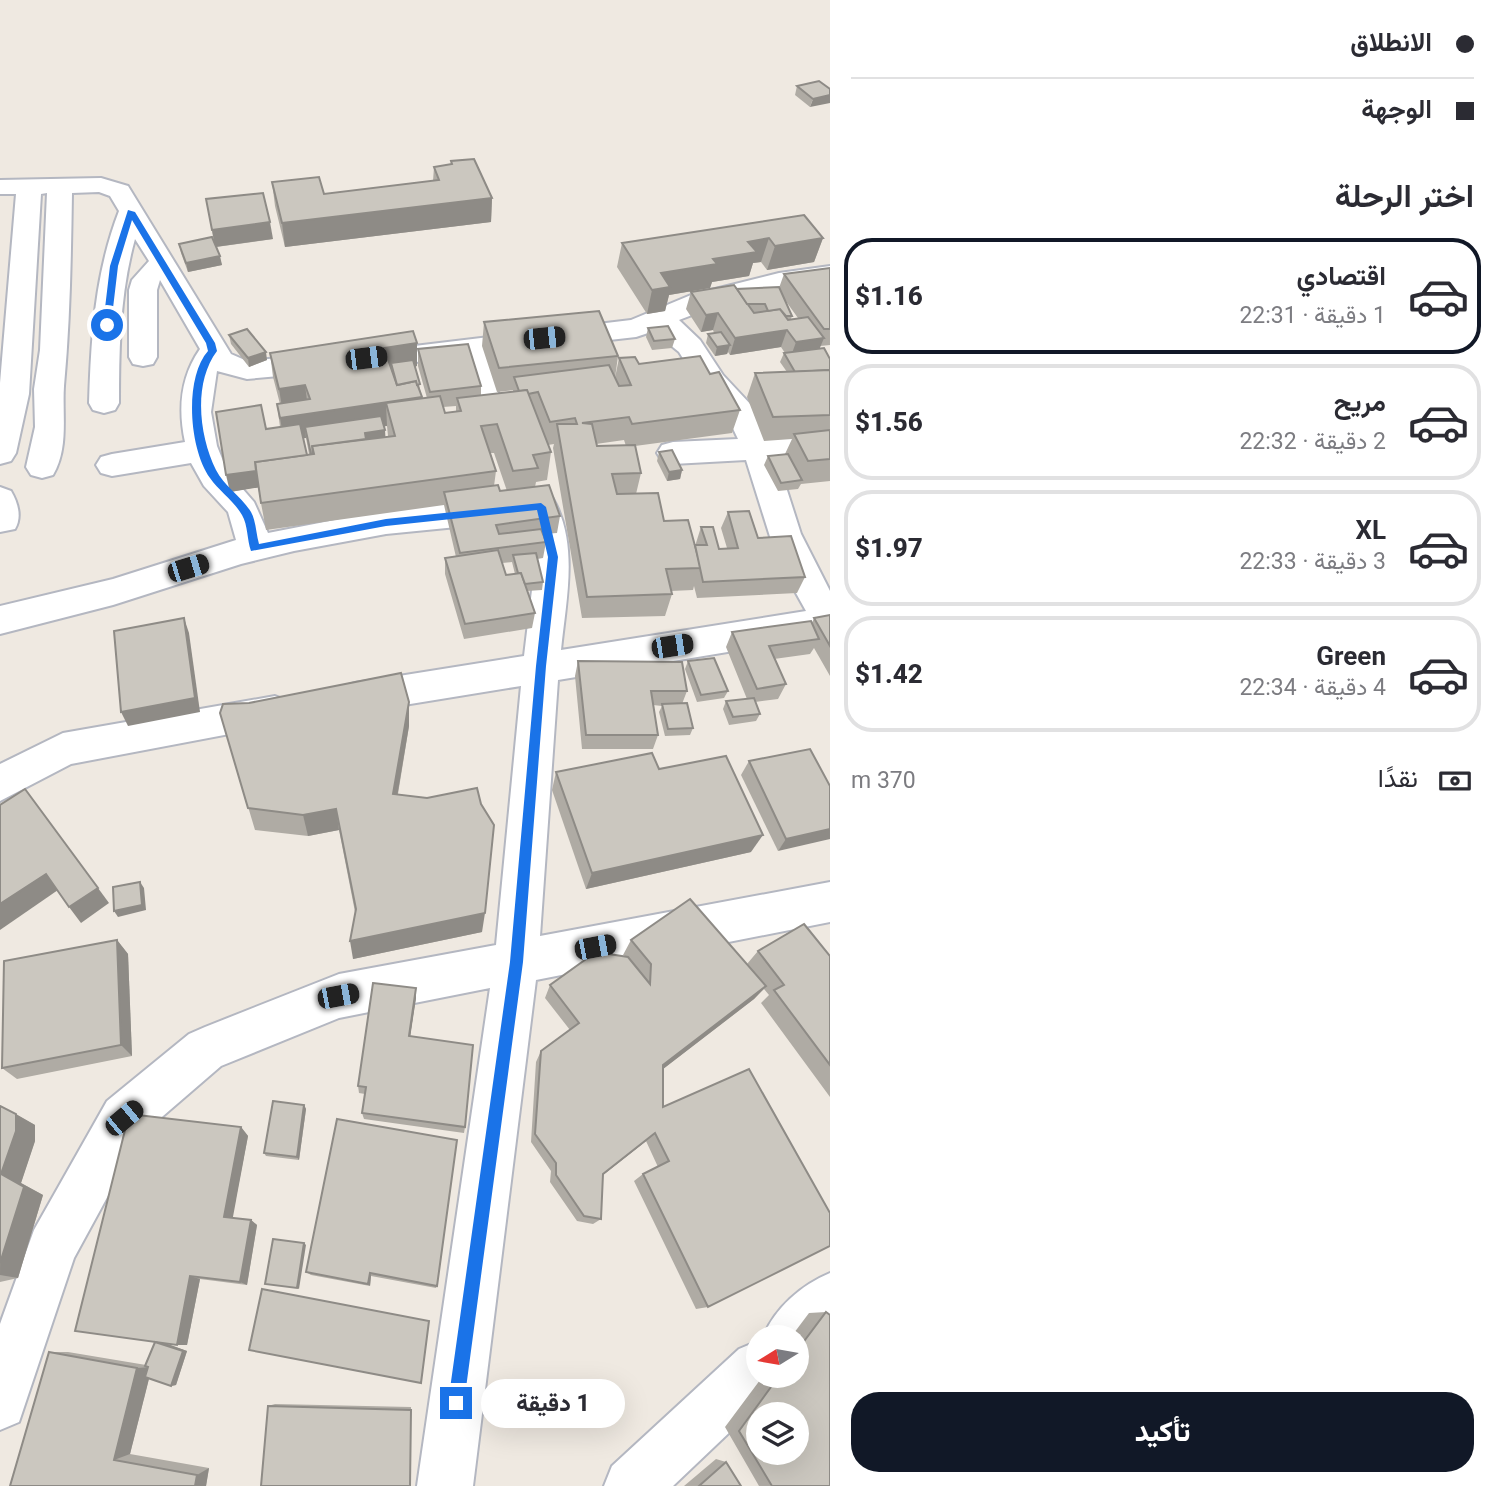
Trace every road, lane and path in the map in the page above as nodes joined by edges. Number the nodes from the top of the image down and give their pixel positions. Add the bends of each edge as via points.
1 (60, 185) junction
2 (29, 186) junction
3 (0, 187) edge
4 (131, 212) junction
5 (162, 263) junction
6 (830, 274) edge
7 (663, 318) junction
8 (469, 347) junction
9 (213, 351) junction
10 (143, 356) dead end
11 (387, 356) edge
12 (346, 361) edge
13 (104, 402) dead end
14 (488, 408) edge
15 (830, 446) edge
16 (758, 449) junction
17 (203, 450) junction
18 (0, 453) edge
19 (673, 453) edge
20 (112, 465) dead end
21 (41, 467) dead end
22 (255, 548) junction
23 (0, 620) edge
24 (830, 621) edge
25 (541, 666) junction
26 (0, 784) edge
27 (830, 902) edge
28 (516, 962) junction
29 (830, 1300) edge
30 (803, 1325) edge
31 (746, 1379) edge
32 (3, 1388) edge
33 (444, 1486) edge
34 (632, 1486) edge

1 - 2 street
1 - 4 street via 115,188
1 - 21 street via 50,427
2 - 3 street
2 - 18 street via 14,394
4 - 5 street
4 - 13 street via 114,266
5 - 9 street
5 - 10 street via 145,280
6 - 7 street via 714,298
7 - 8 street via 620,330
7 - 16 street via 741,413
8 - 11 street
8 - 14 street
9 - 12 street via 231,367 247,370
9 - 17 street via 199,374 197,422
15 - 16 street
16 - 19 street
16 - 24 street via 789,546
17 - 20 street
17 - 22 street via 213,475 247,514
22 - 23 street via 113,592
22 - 25 street via 386,522 541,507 553,557
24 - 25 street
25 - 26 street via 63,749
25 - 28 street
27 - 28 street
28 - 32 street via 338,996 205,1050 124,1118 52,1248
28 - 33 street
29 - 30 street
31 - 34 street

